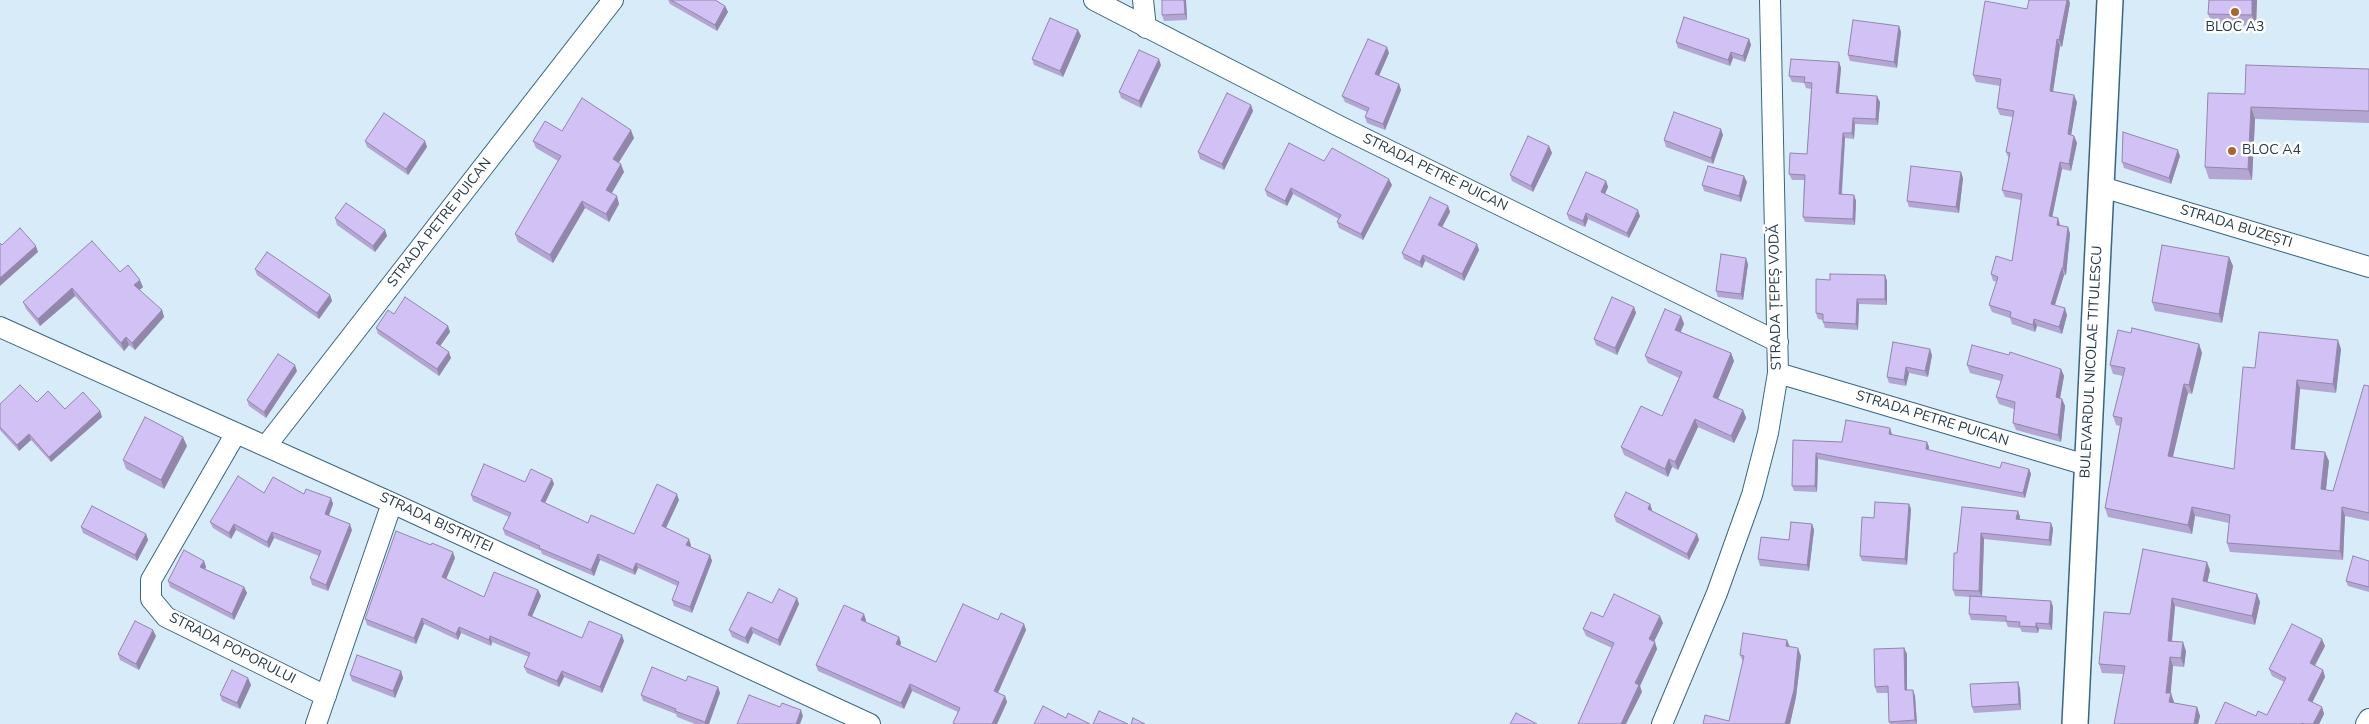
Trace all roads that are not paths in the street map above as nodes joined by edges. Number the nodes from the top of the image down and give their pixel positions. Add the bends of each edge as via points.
1 (613, 0) edge
2 (1094, 0) edge
3 (1143, 0) edge
4 (1770, 0) edge
5 (2110, 0) edge
6 (1146, 28) junction
7 (2102, 187) junction
8 (2369, 267) edge
9 (0, 327) edge
10 (1778, 342) junction
11 (1778, 373) junction
12 (236, 433) junction
13 (266, 446) junction
14 (2086, 465) junction
15 (392, 503) junction
16 (326, 696) junction
17 (2369, 719) edge
18 (316, 724) edge
19 (870, 724) edge
20 (1662, 724) edge
21 (2075, 724) edge
22 (2366, 724) edge

1 - 13 street, STRADA PETRE PUICAN
2 - 6 street, STRADA PETRE PUICAN
3 - 6 street
4 - 10 street, STRADA ȚEPEȘ VODĂ
5 - 7 street, BULEVARDUL NICOLAE TITULESCU
6 - 10 street, STRADA PETRE PUICAN
7 - 8 street, STRADA BUZEȘTI
7 - 14 street, BULEVARDUL NICOLAE TITULESCU
9 - 12 street, STRADA BISTRIȚEI
10 - 11 street, STRADA ȚEPEȘ VODĂ
11 - 14 street, STRADA PETRE PUICAN
11 - 20 street, STRADA ȚEPEȘ VODĂ via 1768,433 1752,495 1717,593
12 - 13 street, STRADA BISTRIȚEI
12 - 16 street, STRADA POPORULUI via 151,580 151,599 166,618
13 - 15 street, STRADA BISTRIȚEI
14 - 21 street, BULEVARDUL NICOLAE TITULESCU
15 - 16 street
15 - 19 street, STRADA BISTRIȚEI
16 - 18 street
17 - 22 street

